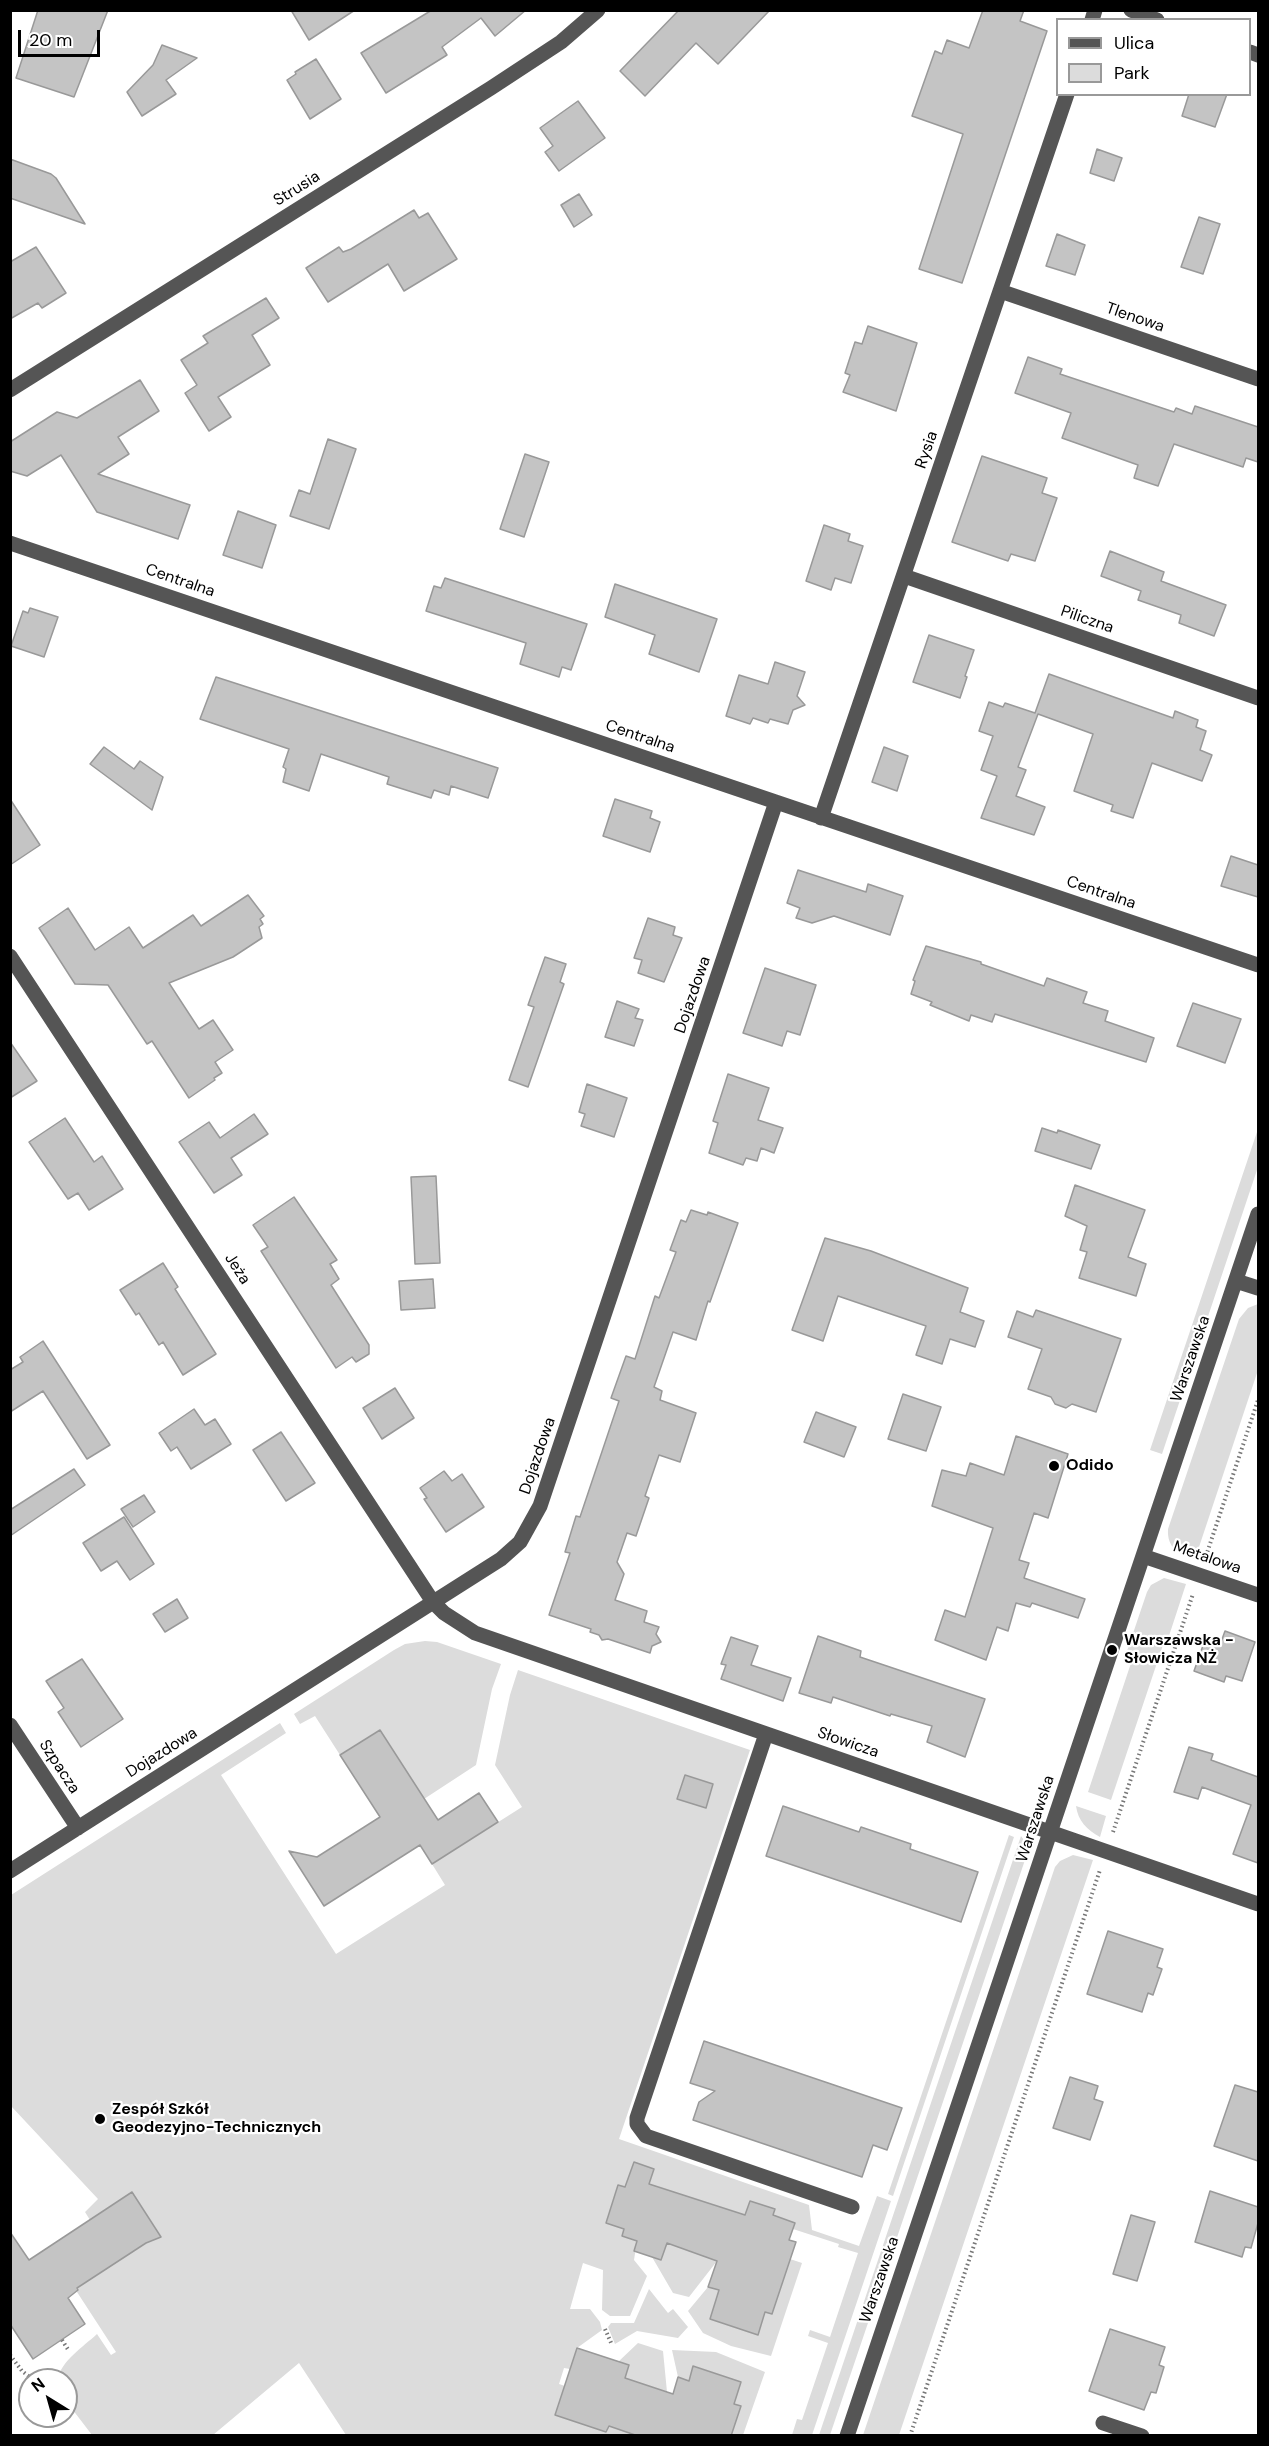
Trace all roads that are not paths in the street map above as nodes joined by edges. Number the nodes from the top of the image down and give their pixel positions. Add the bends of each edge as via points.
1 (598, 10) edge
2 (1131, 10) edge
3 (1152, 18) edge
4 (1066, 96) edge
5 (1000, 291) junction
6 (1258, 379) edge
7 (10, 390) edge
8 (10, 543) edge
9 (904, 576) junction
10 (1258, 698) edge
11 (776, 802) junction
12 (821, 818) junction
13 (10, 956) edge
14 (1258, 965) edge
15 (1258, 1215) edge
16 (1236, 1281) junction
17 (1258, 1288) edge
18 (1143, 1556) junction
19 (1258, 1595) edge
20 (433, 1602) junction
21 (10, 1725) edge
22 (766, 1734) junction
23 (78, 1828) junction
24 (1050, 1832) junction
25 (10, 1871) edge
26 (1258, 1904) edge
27 (852, 2207) dead end
28 (1103, 2423) dead end
29 (847, 2436) edge
30 (1142, 2436) edge

1 - 7 street, Strusia via 561,42 491,88
2 - 3 street
4 - 5 street, Rysia
5 - 6 street, Tlenowa
5 - 9 street, Rysia
8 - 11 street, Centralna
9 - 10 street, Piliczna
9 - 12 street, Rysia
11 - 12 street, Centralna
11 - 20 street, Dojazdowa via 540,1506 520,1542 501,1559
12 - 14 street, Centralna
13 - 20 street, Jeża
15 - 16 street, Warszawska
16 - 17 street
16 - 18 street, Warszawska
18 - 19 street, Metalowa
18 - 24 street, Warszawska
20 - 22 street, Słowicza via 475,1632
20 - 23 street, Dojazdowa
21 - 23 street, Szpacza
22 - 24 street, Słowicza
22 - 27 street via 637,2124 646,2136
23 - 25 street, Dojazdowa
24 - 26 street, Słowicza
24 - 29 street, Warszawska
28 - 30 street

